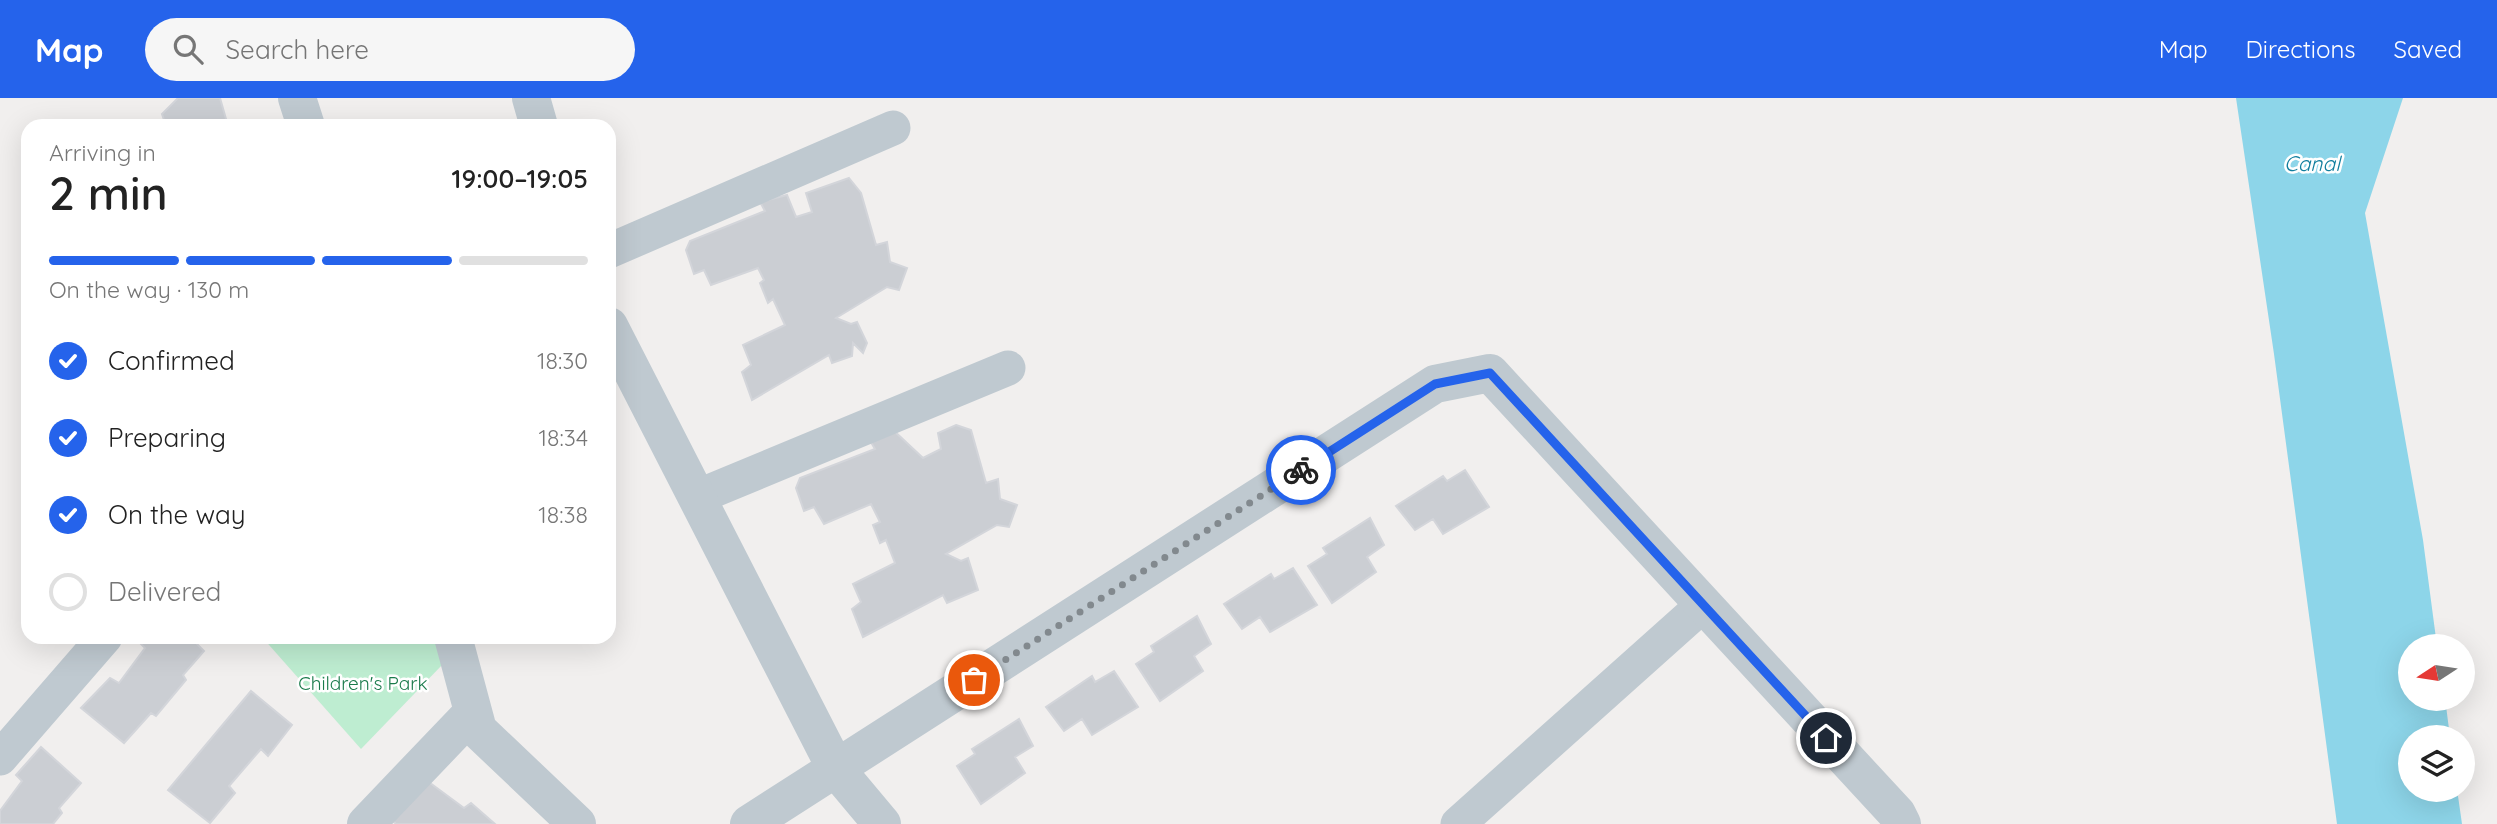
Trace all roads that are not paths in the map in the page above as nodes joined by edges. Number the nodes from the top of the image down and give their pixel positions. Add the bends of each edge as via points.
1 (297, 98) edge
2 (531, 98) edge
3 (304, 119) edge
4 (537, 119) edge
5 (893, 128) dead end
6 (616, 248) edge
7 (616, 340) edge
8 (1008, 368) dead end
9 (697, 497) junction
10 (1703, 605) junction
11 (99, 644) edge
12 (455, 644) edge
13 (473, 712) junction
14 (0, 758) edge
15 (836, 769) junction
16 (366, 824) edge
17 (577, 824) edge
18 (749, 824) edge
19 (882, 824) edge
20 (1458, 824) edge
21 (1902, 824) edge

1 - 3 street
2 - 4 street
5 - 6 street
7 - 9 street
8 - 9 street
9 - 15 street
10 - 15 street via 1490,373 1435,384
10 - 20 street
10 - 21 street
11 - 14 street
12 - 13 street
13 - 16 street
13 - 17 street via 478,730
15 - 18 street
15 - 19 street

